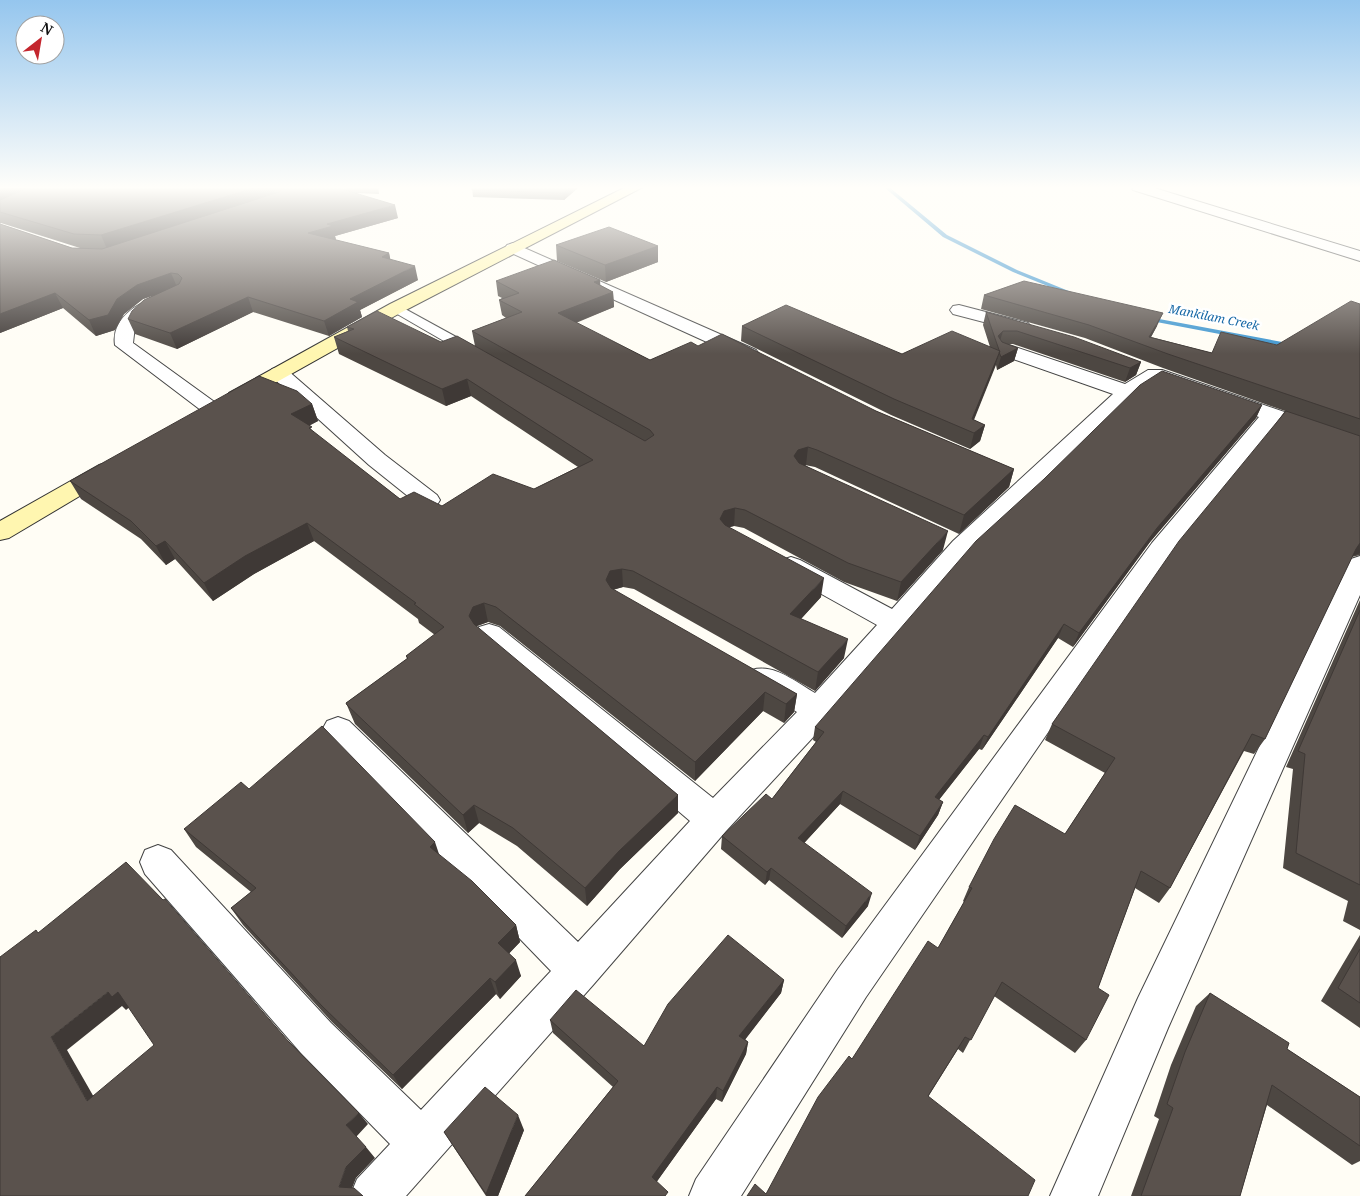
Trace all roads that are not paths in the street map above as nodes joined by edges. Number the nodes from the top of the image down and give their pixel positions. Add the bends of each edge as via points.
1 (523, 243) edge
2 (1318, 243) edge
3 (513, 248) junction
4 (1360, 256) edge
5 (177, 294) edge
6 (396, 308) junction
7 (959, 310) dead end
8 (1043, 333) edge
9 (1006, 350) edge
10 (485, 359) edge
11 (765, 362) edge
12 (279, 373) junction
13 (1139, 377) junction
14 (205, 414) joint
15 (1272, 415) junction
16 (1360, 444) edge
17 (122, 462) edge
18 (428, 500) edge
19 (0, 532) edge
20 (768, 554) edge
21 (1360, 565) edge
22 (896, 624) junction
23 (489, 634) edge
24 (742, 666) edge
25 (819, 710) junction
26 (338, 730) dead end
27 (714, 820) junction
28 (158, 862) dead end
29 (579, 971) junction
30 (422, 1143) junction
31 (374, 1196) edge
32 (713, 1196) edge
33 (1074, 1196) edge

1 - 3 street
2 - 4 street
3 - 6 street
3 - 11 street
5 - 14 street via 138,312 121,335 124,345
6 - 10 lane
6 - 12 street
7 - 8 street
9 - 13 street
12 - 14 street
12 - 18 street via 377,460
13 - 15 street
13 - 22 street via 1018,480 954,543
15 - 16 street
15 - 32 street via 1160,549 852,983
17 - 19 street
20 - 22 street
21 - 33 street via 1153,1013
22 - 25 street
23 - 27 street
24 - 25 street
25 - 27 street
26 - 29 street
27 - 29 street
28 - 30 street via 316,1038
29 - 30 street
30 - 31 street

